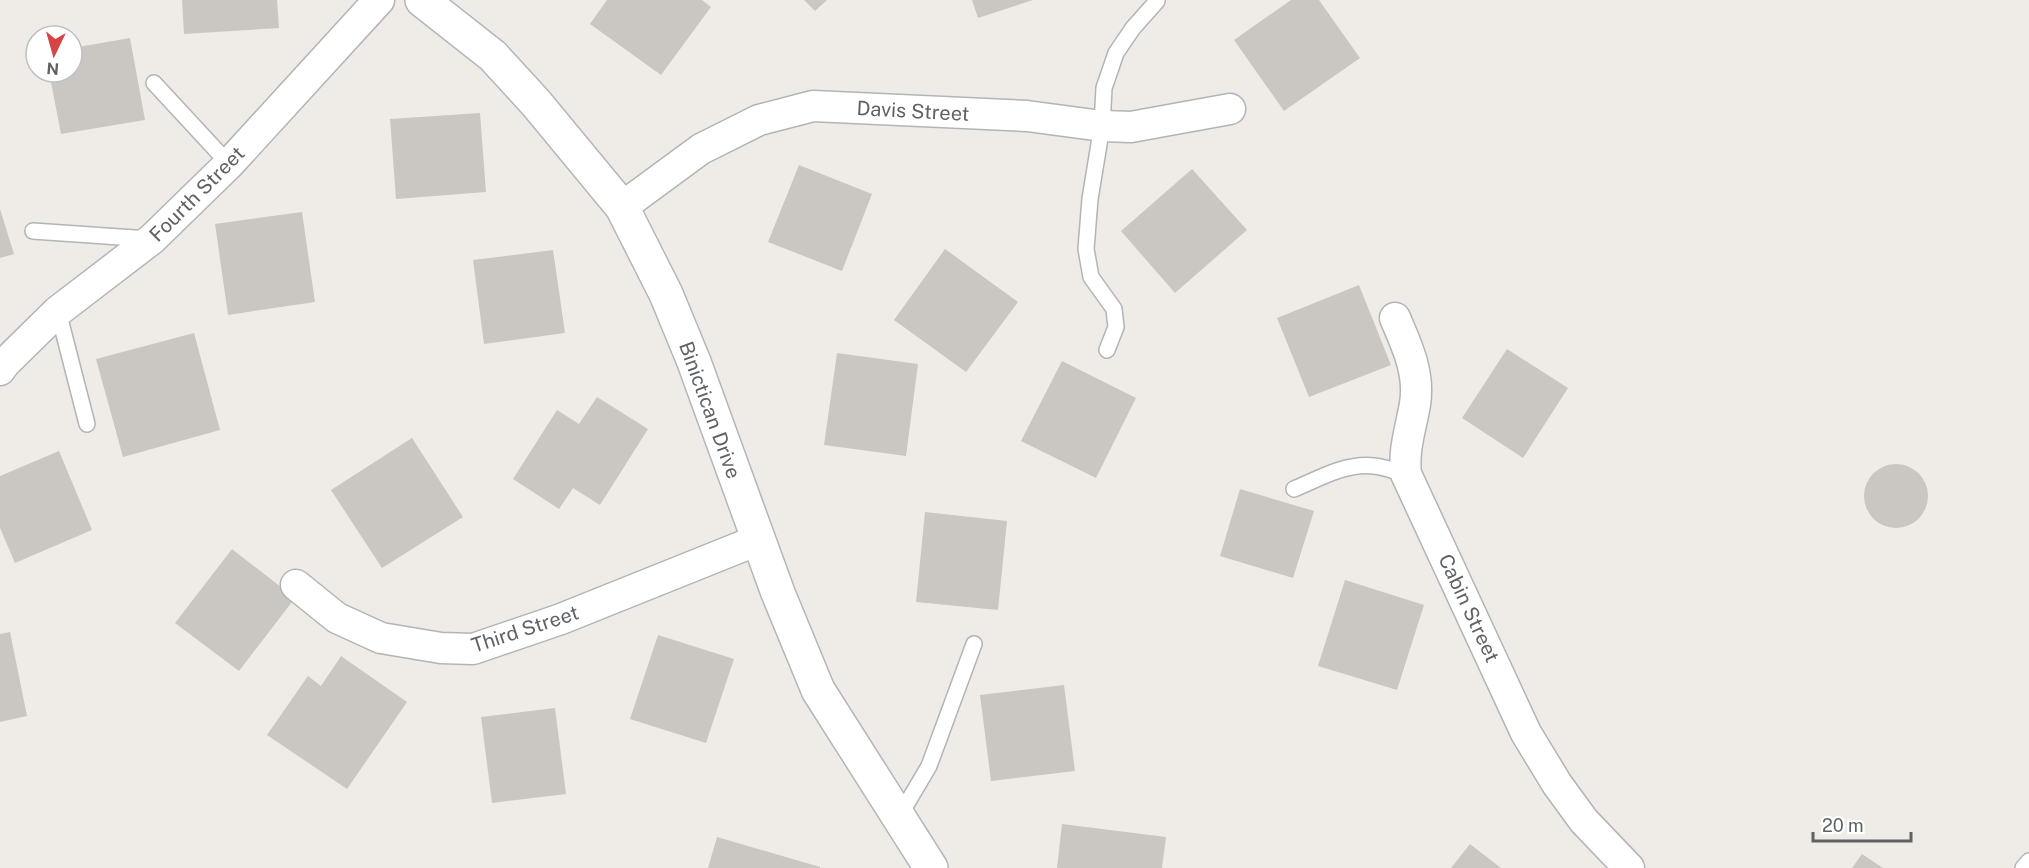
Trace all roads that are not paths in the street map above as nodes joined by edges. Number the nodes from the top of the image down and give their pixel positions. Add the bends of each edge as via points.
1 (379, 0) edge
2 (422, 0) edge
3 (1157, 1) edge
4 (154, 83) dead end
5 (1230, 109) dead end
6 (1102, 126) junction
7 (229, 164) junction
8 (622, 207) junction
9 (33, 231) dead end
10 (152, 239) junction
11 (58, 311) junction
12 (1395, 318) dead end
13 (1107, 350) dead end
14 (0, 370) edge
15 (87, 424) dead end
16 (1406, 474) junction
17 (1294, 489) dead end
18 (758, 540) junction
19 (296, 585) dead end
20 (974, 644) dead end
21 (896, 812) junction
22 (2029, 861) edge
23 (931, 868) edge
24 (1629, 868) edge
25 (2024, 868) edge

1 - 7 street, Fourth Street
2 - 8 street, Binictican Drive via 493,56
3 - 6 lane via 1116,53 1104,88
4 - 7 lane
5 - 6 street, Davis Street via 1131,127
6 - 8 street, Davis Street via 1027,116 813,106 759,120 700,149
6 - 13 lane via 1086,249 1091,277 1114,309 1116,327
7 - 10 street, Fourth Street
8 - 18 street, Binictican Drive via 666,294
9 - 10 lane
10 - 11 street, Fourth Street
11 - 14 street, Fourth Street
11 - 15 lane
12 - 16 street, Cabin Street via 1412,358 1416,379 1416,403 1404,459
16 - 17 lane via 1373,465 1356,467 1335,471
16 - 24 street, Cabin Street via 1526,733 1584,821
18 - 19 street, Third Street via 561,619 473,649 381,638 337,618
18 - 21 street, Binictican Drive via 818,690
20 - 21 lane via 929,766 906,805
21 - 23 street, Binictican Drive
22 - 25 lane

